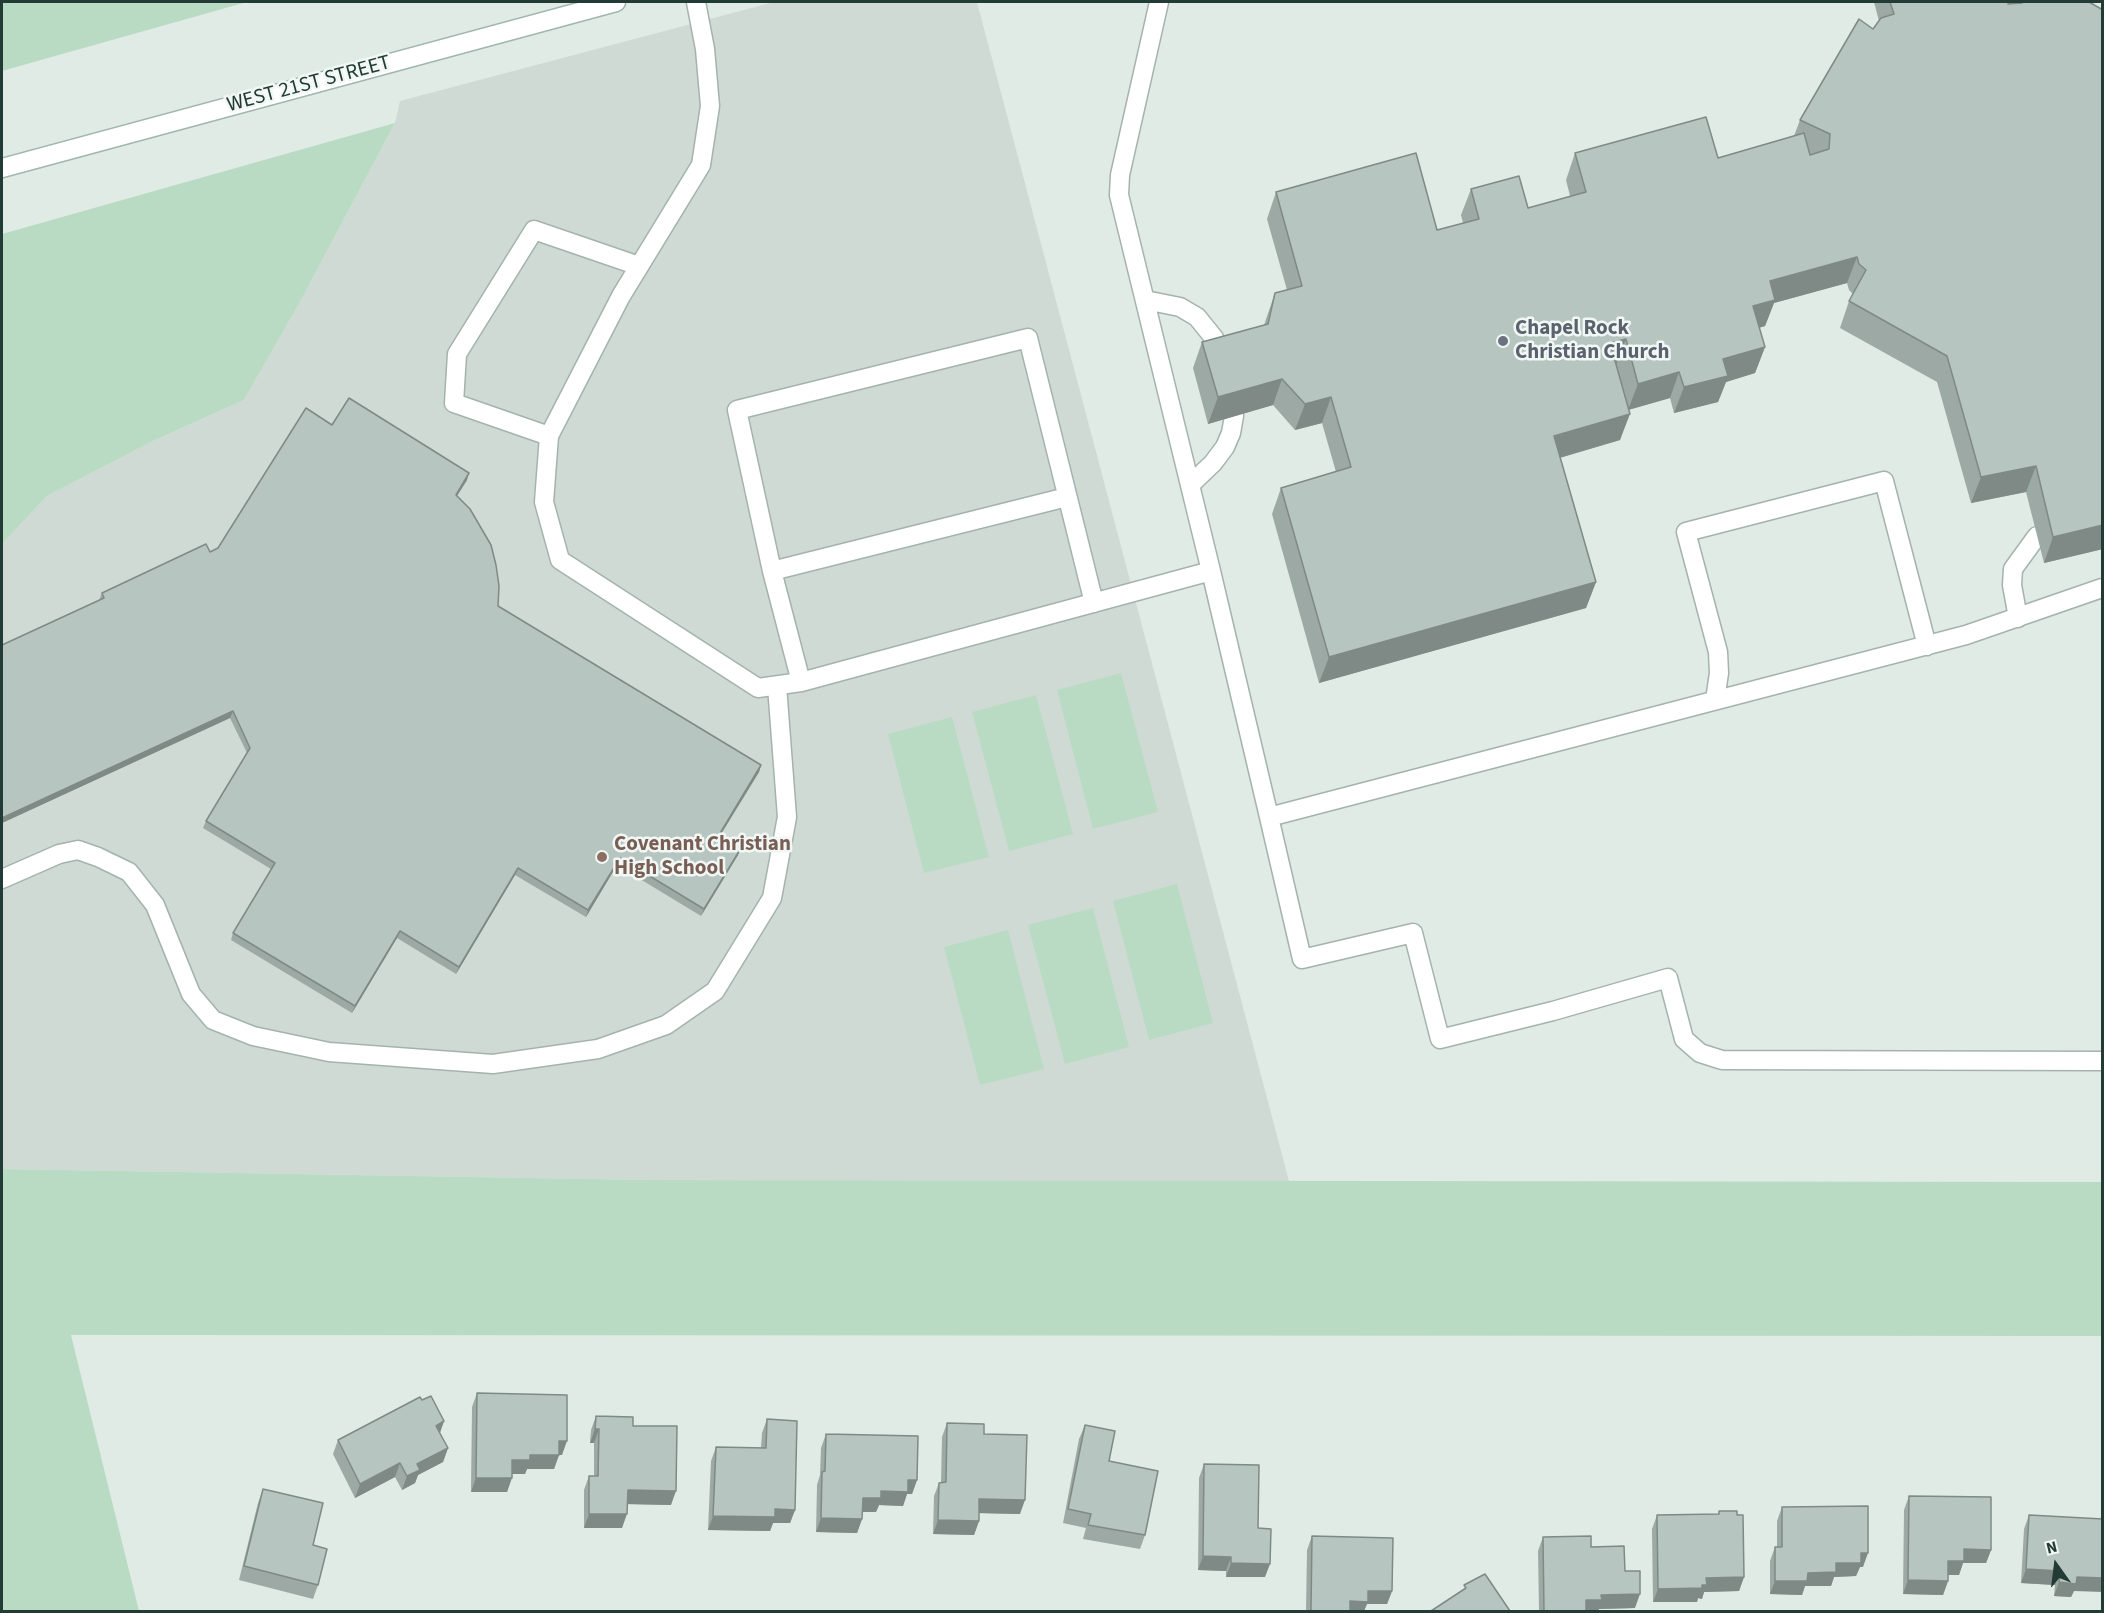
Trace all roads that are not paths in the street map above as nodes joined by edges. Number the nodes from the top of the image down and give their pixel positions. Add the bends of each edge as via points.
1 (616, 2) edge
2 (696, 2) edge
3 (1159, 2) edge
4 (2, 168) edge
5 (639, 266) junction
6 (1145, 300) junction
7 (1222, 360) edge
8 (1234, 416) edge
9 (549, 436) junction
10 (1190, 485) junction
11 (1067, 497) junction
12 (2037, 536) dead end
13 (772, 571) junction
14 (1210, 571) junction
15 (2103, 588) edge
16 (1094, 603) junction
17 (2018, 618) junction
18 (1927, 646) junction
19 (801, 682) junction
20 (777, 686) junction
21 (1715, 700) junction
22 (1269, 818) junction
23 (2, 879) edge
24 (2103, 1061) edge

1 - 4 street, WEST 21ST STREET
2 - 5 street via 710,106 701,165
3 - 6 street via 1120,175 1119,195
5 - 9 street
5 - 9 street via 534,230 457,354 454,403
6 - 7 street via 1180,307 1197,317 1214,338
6 - 10 street
8 - 10 street via 1224,447
9 - 20 street via 544,501 560,560 758,688
10 - 14 street
11 - 13 street
11 - 13 street via 1028,338 737,410
11 - 16 street
12 - 17 street via 2013,569
13 - 19 street
14 - 16 street
14 - 22 street
15 - 17 street
16 - 19 street
17 - 18 street
18 - 21 street
18 - 21 street via 1884,481 1686,532 1718,652
19 - 20 street
20 - 23 street via 787,817 772,898 716,991 666,1025 598,1049 493,1064 329,1052 253,1036 213,1020 191,994 155,905 129,872 78,850 59,854
21 - 22 street
22 - 24 street via 1302,959 1413,933 1440,1039 1668,978 1684,1039 1700,1053 1722,1060

